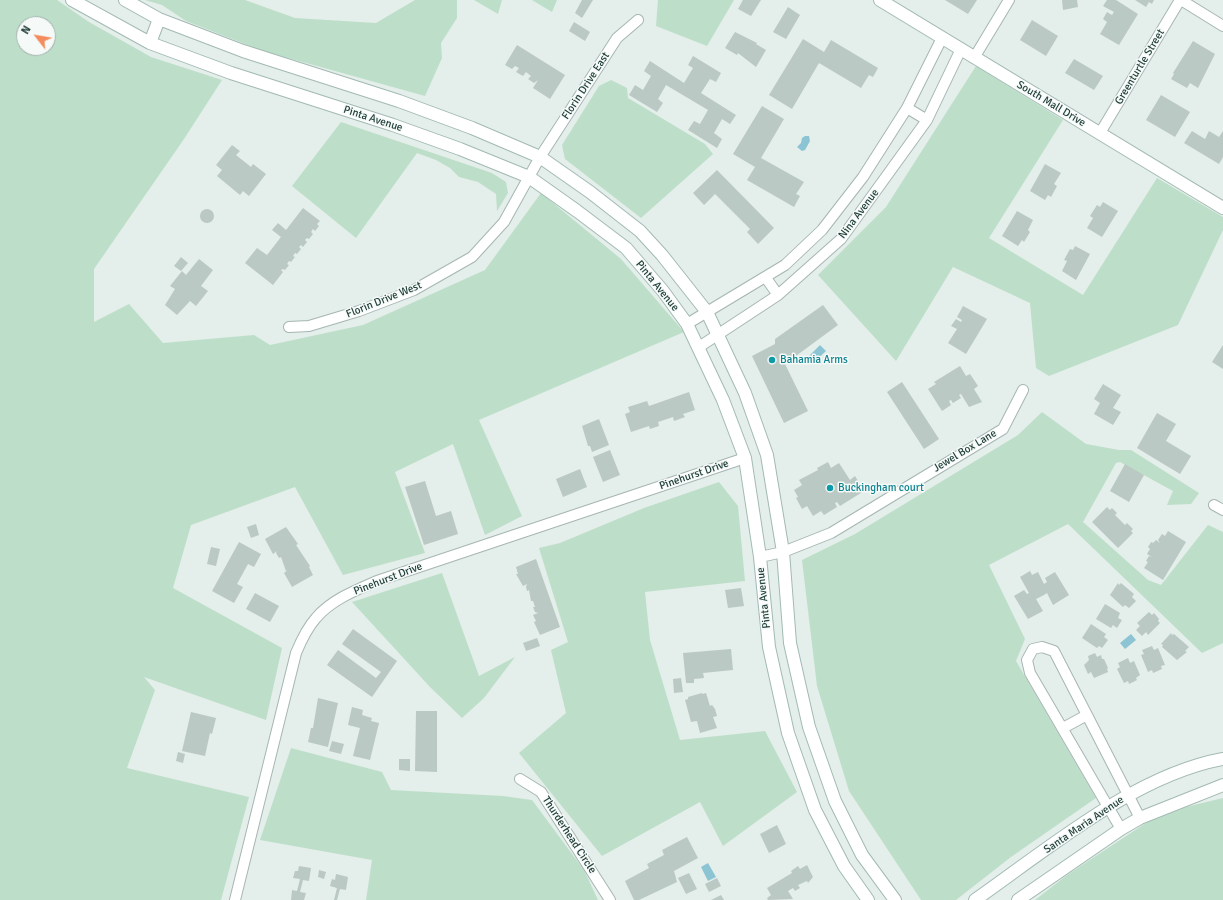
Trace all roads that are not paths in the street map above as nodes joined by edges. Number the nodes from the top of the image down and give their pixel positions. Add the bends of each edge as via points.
1 (72, 0) edge
2 (124, 0) edge
3 (880, 0) edge
4 (1009, 0) edge
5 (1180, 0) edge
6 (159, 20) junction
7 (638, 20) dead end
8 (1223, 26) edge
9 (942, 38) junction
10 (150, 43) junction
11 (961, 49) junction
12 (974, 58) junction
13 (907, 108) junction
14 (927, 120) junction
15 (1100, 133) junction
16 (540, 157) junction
17 (528, 178) junction
18 (1223, 208) edge
19 (766, 278) junction
20 (778, 296) junction
21 (707, 312) junction
22 (687, 324) junction
23 (288, 327) dead end
24 (719, 334) junction
25 (699, 347) junction
26 (1023, 390) dead end
27 (745, 458) junction
28 (1214, 505) dead end
29 (1223, 510) edge
30 (783, 552) junction
31 (760, 557) junction
32 (1087, 715) junction
33 (809, 727) junction
34 (1063, 728) junction
35 (788, 733) junction
36 (1223, 759) edge
37 (520, 779) dead end
38 (1223, 785) edge
39 (1129, 795) junction
40 (1109, 806) junction
41 (1140, 818) junction
42 (1121, 829) junction
43 (235, 900) edge
44 (610, 900) edge
45 (868, 900) edge
46 (895, 900) edge
47 (976, 900) edge
48 (1018, 900) edge

1 - 10 street, Pinta Avenue
2 - 6 street, Pinta Avenue
3 - 9 street, South Mall Drive
4 - 12 street
5 - 8 street
5 - 15 street, Greenturtle Street
6 - 10 street
6 - 16 street, Pinta Avenue via 243,51 399,101
7 - 16 street, Florin Drive East via 617,38
9 - 11 street, South Mall Drive
9 - 13 street, Nina Avenue
10 - 17 street, Pinta Avenue via 231,73 400,127
11 - 12 street, South Mall Drive
11 - 14 street, Nina Avenue
12 - 15 street, South Mall Drive
13 - 14 street
13 - 19 street, Nina Avenue via 863,176 822,230 785,265
14 - 20 street, Nina Avenue via 841,239
15 - 18 street, South Mall Drive
16 - 17 street, Florin Drive West
16 - 21 street, Pinta Avenue via 640,231
17 - 22 street, Pinta Avenue via 626,248
17 - 23 street, Florin Drive West via 504,222 472,257 414,290 359,312 309,326
19 - 20 street
19 - 21 street, Nina Avenue
20 - 24 street, Nina Avenue
21 - 22 street, Nina Avenue
21 - 24 street, Pinta Avenue
22 - 25 street, Pinta Avenue
24 - 25 street, Nina Avenue
24 - 30 street, Pinta Avenue via 746,393 767,455
25 - 27 street, Pinta Avenue
26 - 30 street, Jewel Box Lane via 1003,429 831,533
27 - 31 street, Pinta Avenue
27 - 43 street, Pinehurst Drive via 377,581 347,595 315,618 296,653
28 - 29 street
30 - 31 street, Jewel Box Lane
30 - 33 street, Pinta Avenue via 790,643
31 - 35 street, Pinta Avenue via 769,647
32 - 34 street
32 - 34 street via 1054,651 1042,646 1033,648 1027,660 1030,673
32 - 39 street
33 - 35 street
33 - 46 street, Pinta Avenue via 834,801 862,855
34 - 40 street
35 - 45 street, Pinta Avenue via 815,810 844,866
36 - 39 street, Santa Maria Avenue via 1182,770
37 - 44 street, Thurderhead Circle via 541,792
38 - 41 street
39 - 40 street, Santa Maria Avenue
39 - 41 street
40 - 42 street
40 - 47 street, Santa Maria Avenue
41 - 42 street
42 - 48 street

